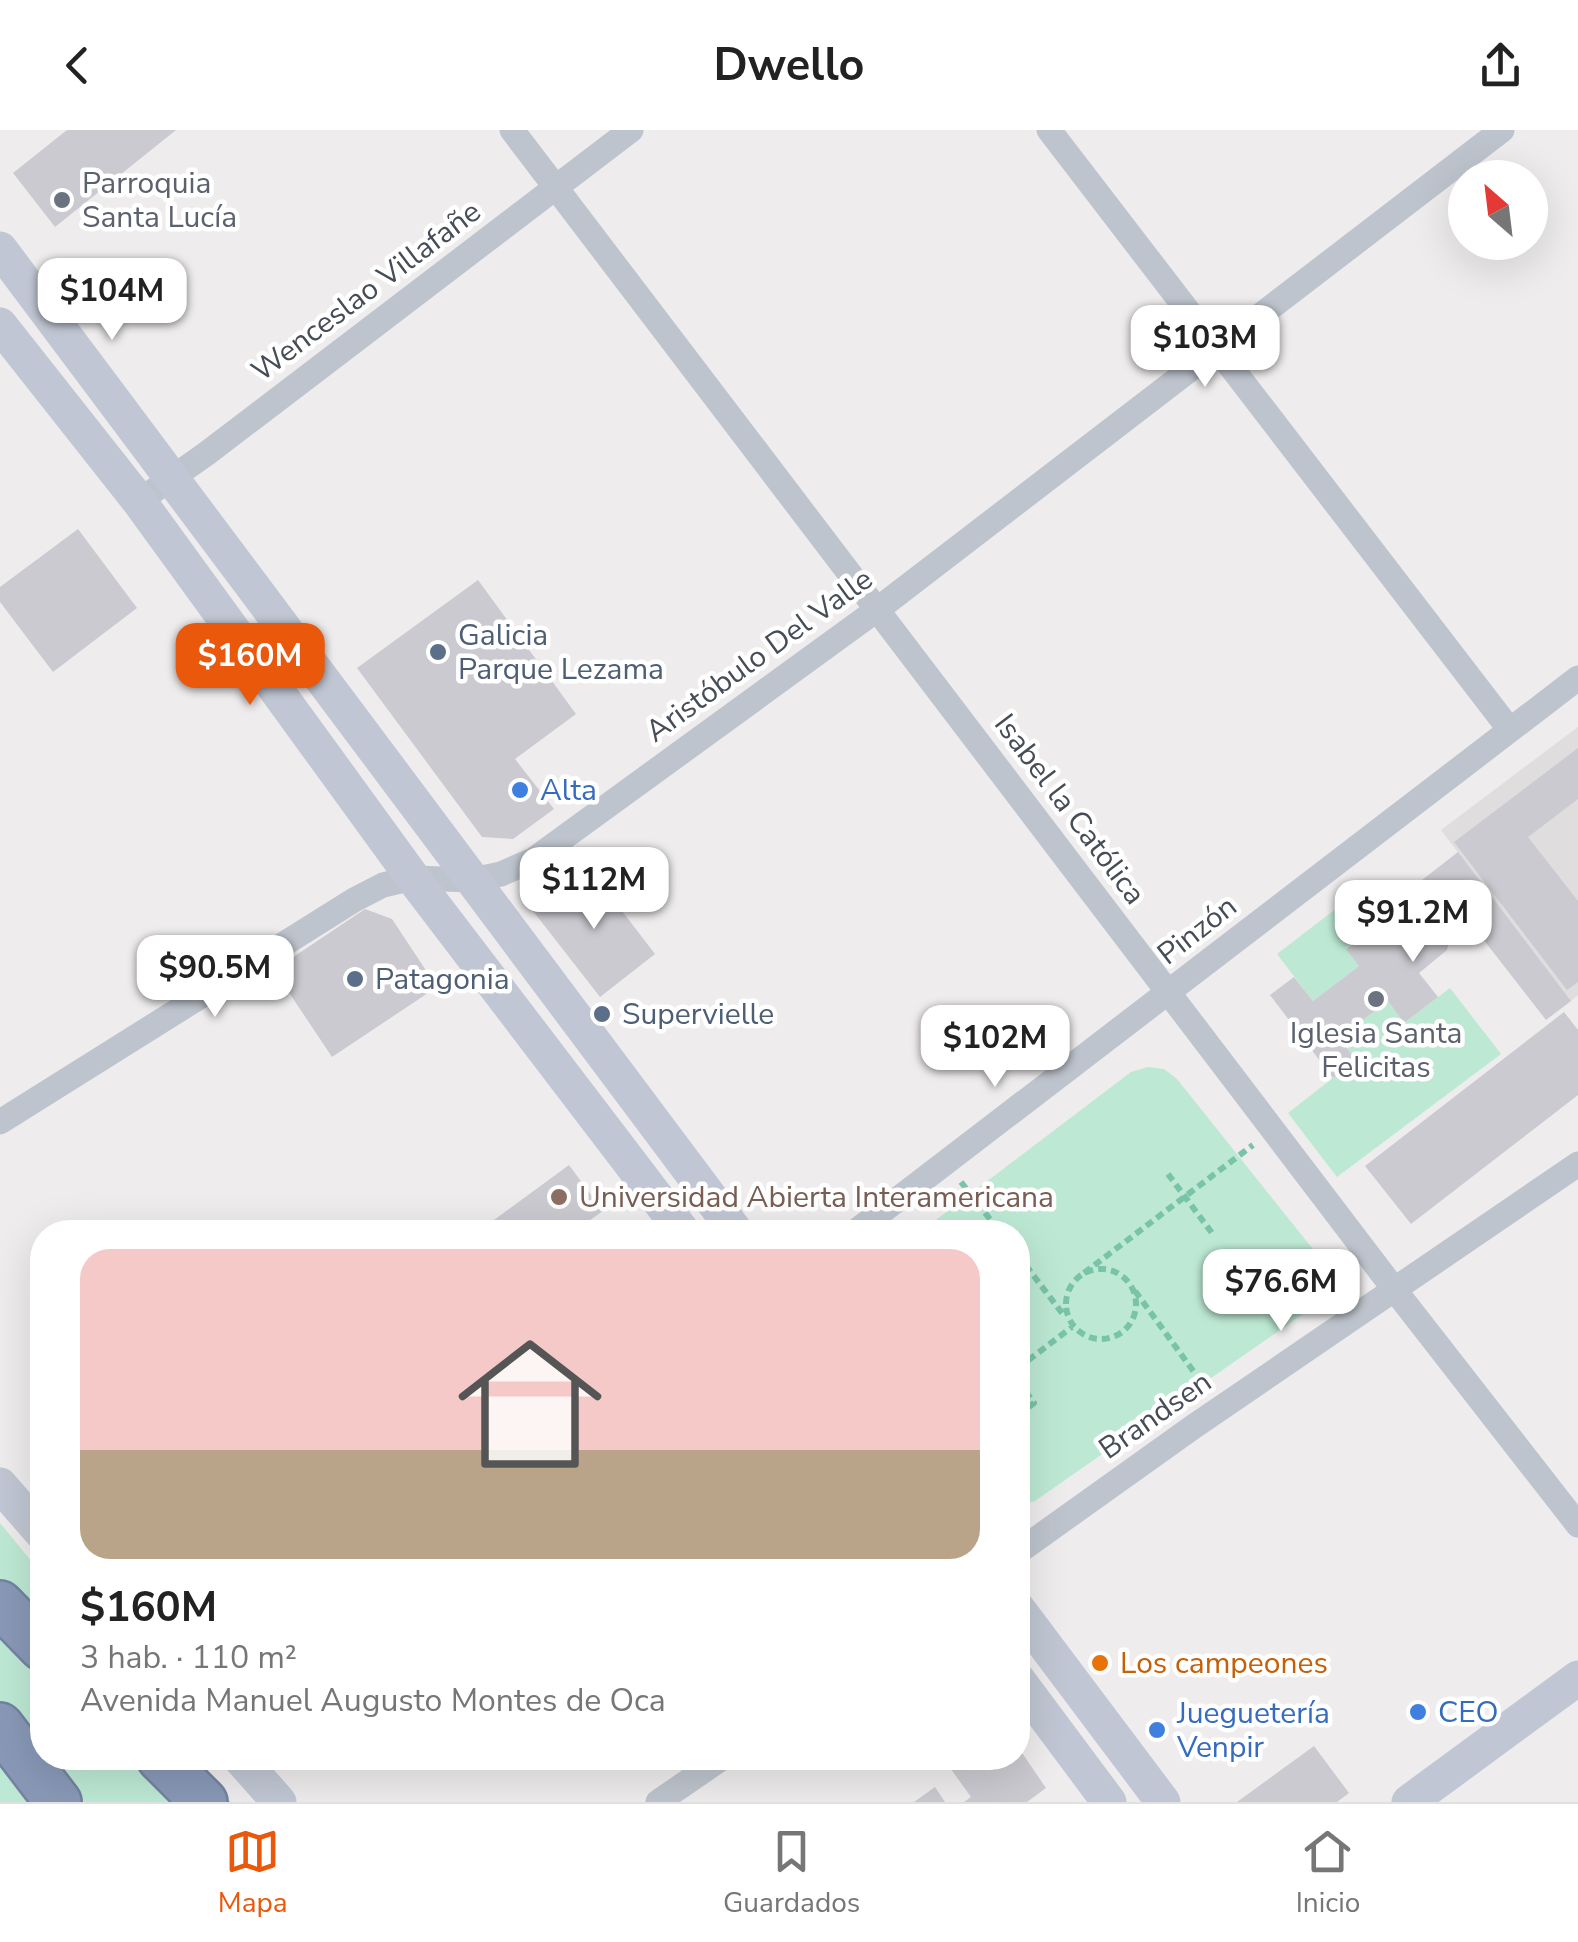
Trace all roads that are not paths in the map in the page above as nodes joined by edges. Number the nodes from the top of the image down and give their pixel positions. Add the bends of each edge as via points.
1 (512, 130) edge
2 (631, 130) edge
3 (1049, 130) edge
4 (1502, 130) edge
5 (555, 188) junction
6 (0, 249) edge
7 (0, 325) edge
8 (1215, 347) junction
9 (172, 477) junction
10 (139, 501) junction
11 (878, 609) junction
12 (1578, 678) edge
13 (1510, 730) junction
14 (413, 878) junction
15 (473, 880) junction
16 (1168, 992) junction
17 (0, 1122) edge
18 (1578, 1164) edge
19 (674, 1220) edge
20 (727, 1220) edge
21 (871, 1220) edge
22 (1394, 1289) junction
23 (0, 1485) edge
24 (30, 1519) edge
25 (1578, 1525) edge
26 (1030, 1543) edge
27 (0, 1604) edge
28 (1030, 1625) edge
29 (30, 1634) edge
30 (1578, 1678) edge
31 (1030, 1696) edge
32 (0, 1726) edge
33 (30, 1765) edge
34 (34, 1770) edge
35 (173, 1770) edge
36 (251, 1770) edge
37 (705, 1770) edge
38 (58, 1802) edge
39 (204, 1802) edge
40 (279, 1802) edge
41 (658, 1802) edge
42 (1109, 1802) edge
43 (1163, 1802) edge
44 (1409, 1802) edge

1 - 5 street, Isabel la Católica
2 - 5 street, Wenceslao Villafañe
3 - 8 street
4 - 8 street, Aristóbulo Del Valle
5 - 9 street, Wenceslao Villafañe
5 - 11 street, Isabel la Católica
6 - 9 main road
7 - 10 main road
8 - 11 street, Aristóbulo Del Valle
8 - 13 street
9 - 10 street, Wenceslao Villafañe
9 - 15 main road
10 - 14 main road
11 - 15 street, Aristóbulo Del Valle via 534,860
11 - 16 street, Isabel la Católica
12 - 13 street, Pinzón
13 - 16 street, Pinzón
14 - 15 street, Aristóbulo Del Valle
14 - 17 street, Aristóbulo Del Valle via 354,900
14 - 19 main road
15 - 20 main road
16 - 21 street, Pinzón
16 - 22 street, Isabel la Católica
18 - 22 street, Brandsen
22 - 25 street, Isabel la Católica
22 - 26 street, Brandsen
23 - 24 main road
27 - 29 highway
28 - 43 main road
30 - 44 main road
31 - 42 main road
32 - 33 highway
34 - 38 highway
35 - 39 highway
36 - 40 main road
37 - 41 street

